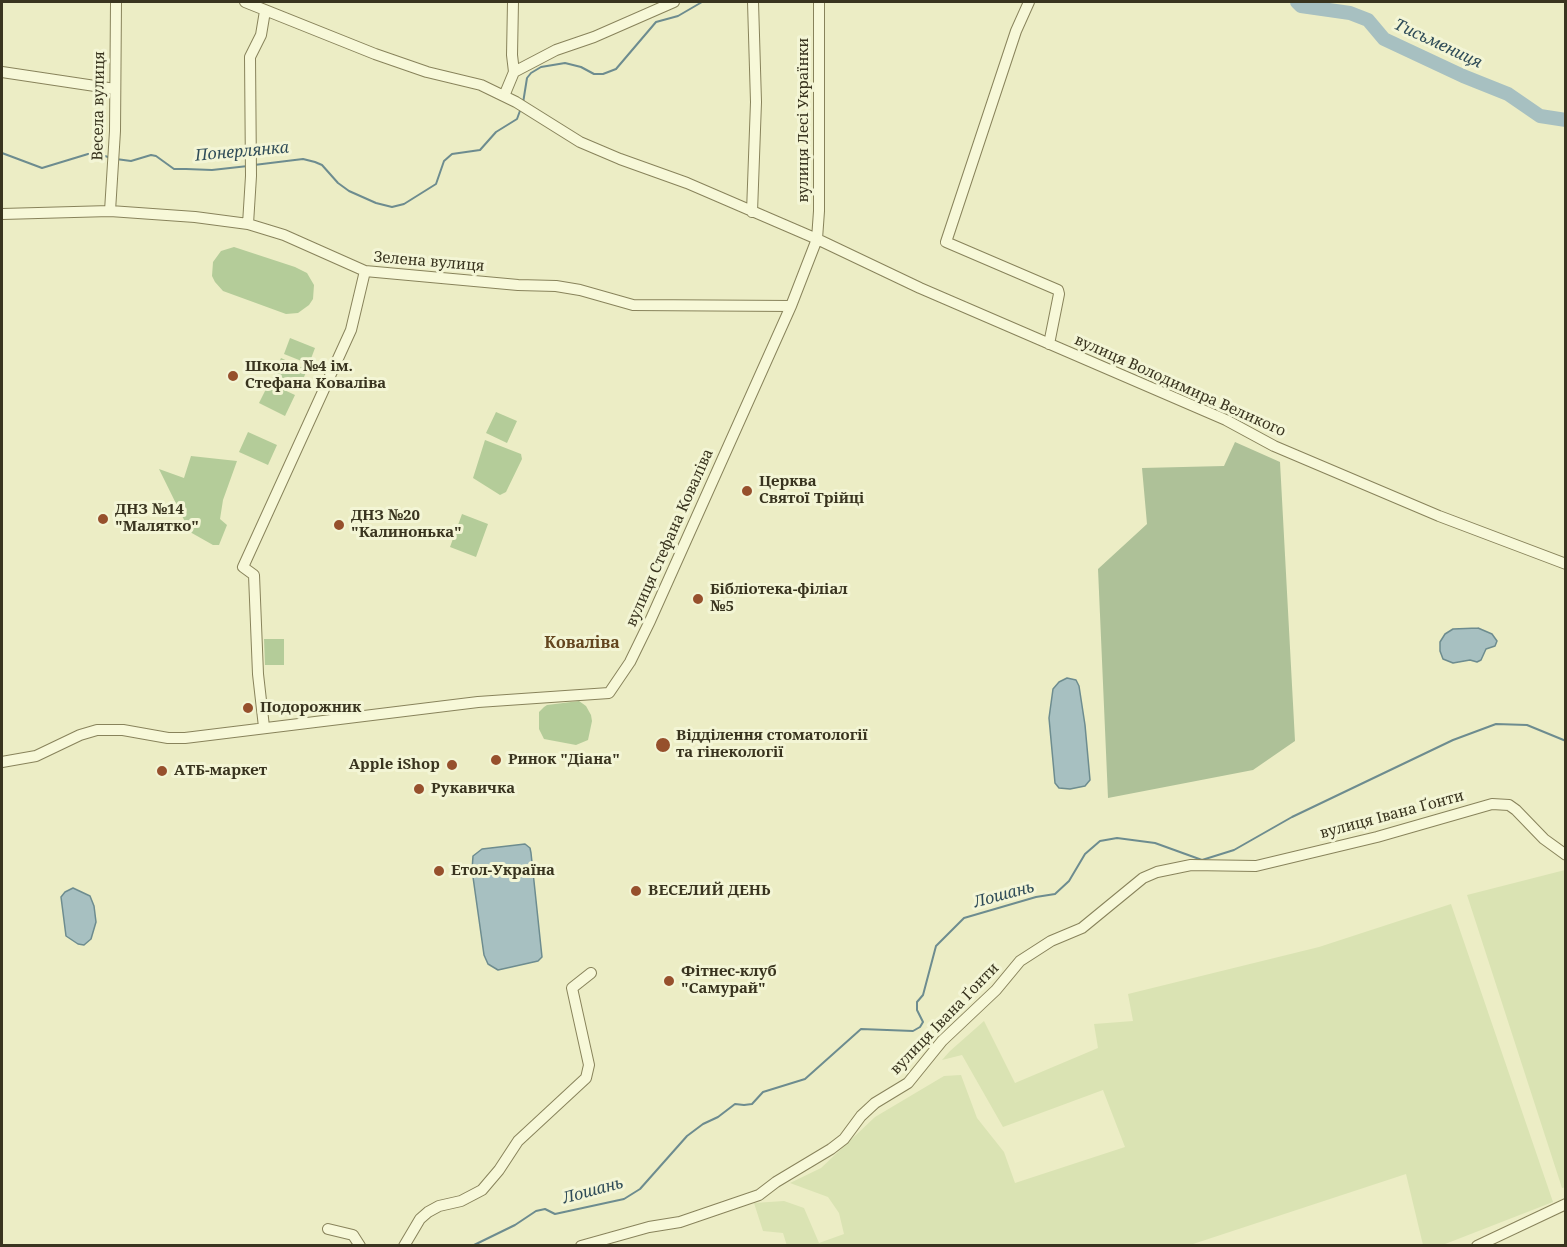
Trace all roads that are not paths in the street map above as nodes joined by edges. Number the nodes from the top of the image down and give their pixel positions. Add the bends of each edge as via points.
1 (116, 2) edge
2 (245, 2) edge
3 (513, 2) edge
4 (674, 2) edge
5 (753, 2) edge
6 (819, 2) edge
7 (1029, 2) edge
8 (265, 11) junction
9 (2, 72) edge
10 (514, 72) junction
11 (115, 89) junction
12 (504, 96) junction
13 (110, 211) junction
14 (752, 212) junction
15 (2, 214) edge
16 (248, 224) junction
17 (817, 239) junction
18 (365, 272) junction
19 (790, 306) junction
20 (1048, 344) junction
21 (1566, 564) edge
22 (264, 727) junction
23 (2, 762) edge
24 (1566, 855) edge
25 (591, 973) dead end
26 (1566, 1204) edge
27 (328, 1229) dead end
28 (360, 1245) edge
29 (404, 1245) edge
30 (581, 1245) edge
31 (1477, 1245) edge

1 - 11 street, Весела вулиця
2 - 8 street, вулиця Володимира Великого
3 - 10 street
4 - 10 street via 556,50
5 - 14 street via 756,102
6 - 17 street, вулиця Лесі Українки
7 - 20 street via 946,242 1055,287 1059,294
8 - 12 street, вулиця Володимира Великого via 375,54 481,85
8 - 16 street via 261,35 250,57
9 - 11 street
10 - 12 street
11 - 13 street, Весела вулиця
12 - 14 street, вулиця Володимира Великого via 580,142
13 - 15 street, Зелена вулиця
13 - 16 street, Зелена вулиця
14 - 17 street, вулиця Володимира Великого
16 - 18 street, Зелена вулиця via 284,235
17 - 19 street, вулиця Стефана Коваліва
17 - 20 street, вулиця Володимира Великого
18 - 19 street, Зелена вулиця via 556,286 633,304
18 - 22 street via 351,330 243,567 254,575
19 - 22 street, вулиця Стефана Коваліва via 650,621 609,693 478,702
20 - 21 street, вулиця Володимира Великого via 1226,420 1274,446 1439,516
22 - 23 street, вулиця Стефана Коваліва via 185,738 97,730 36,756
24 - 30 street, вулиця Івана Ґонти via 1509,805 1492,804 1256,867 1191,865 1157,872 1143,878 1082,928 1020,961 996,990 942,1041 908,1083 875,1103 831,1149 759,1195 680,1222
25 - 29 street via 572,988 589,1065 586,1078 518,1142 482,1190 428,1212
26 - 31 street
27 - 28 street via 352,1235

